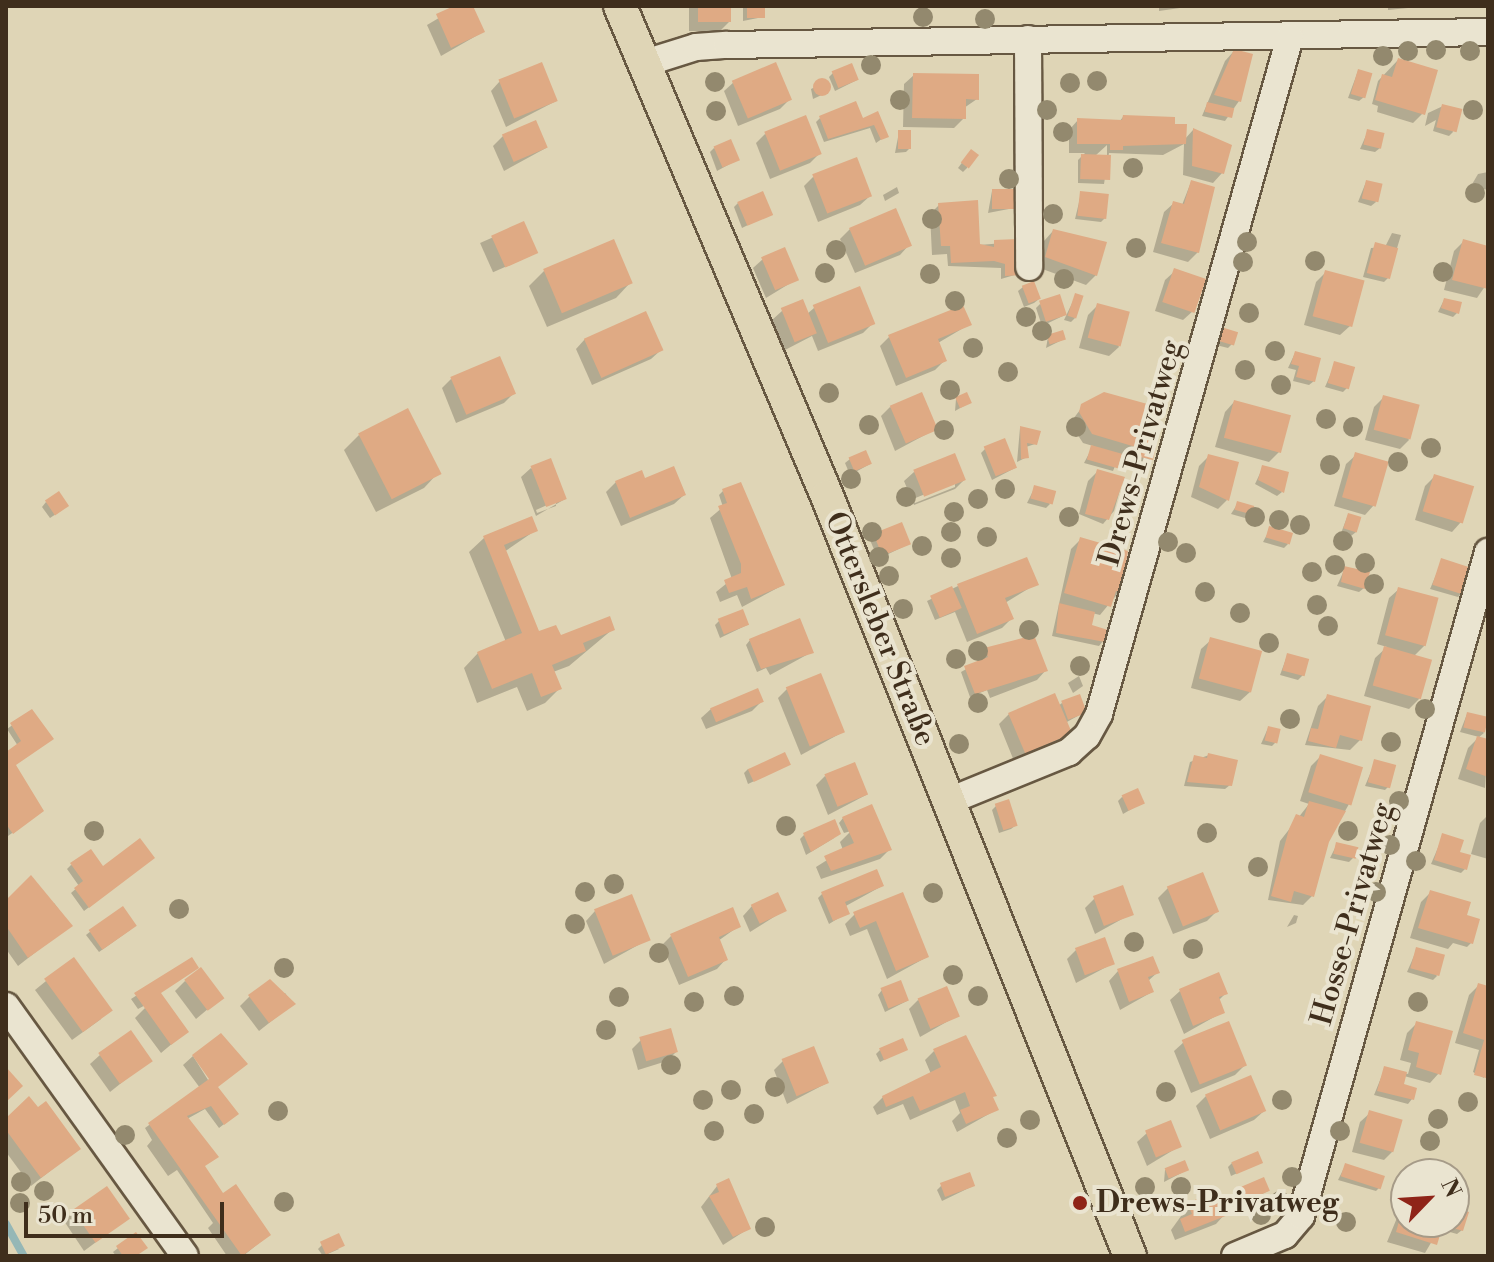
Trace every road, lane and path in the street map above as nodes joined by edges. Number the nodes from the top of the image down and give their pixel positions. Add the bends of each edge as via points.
1 (620, 6) edge
2 (1488, 32) edge
3 (1290, 37) junction
4 (1028, 39) junction
5 (645, 63) junction
6 (1029, 267) dead end
7 (1488, 552) edge
8 (949, 801) junction
9 (6, 1006) edge
10 (185, 1256) edge
11 (1130, 1256) edge
12 (1235, 1256) edge

1 - 5 main road, Ottersleber Straße
2 - 3 street
3 - 4 street
3 - 8 street, Drews-Privatweg via 1094,725 1083,741 1059,757
4 - 5 street via 706,46
4 - 6 street
5 - 8 main road, Ottersleber Straße
7 - 12 street, Hosse-Privatweg via 1301,1216 1285,1235
8 - 11 main road, Ottersleber Straße
9 - 10 street

